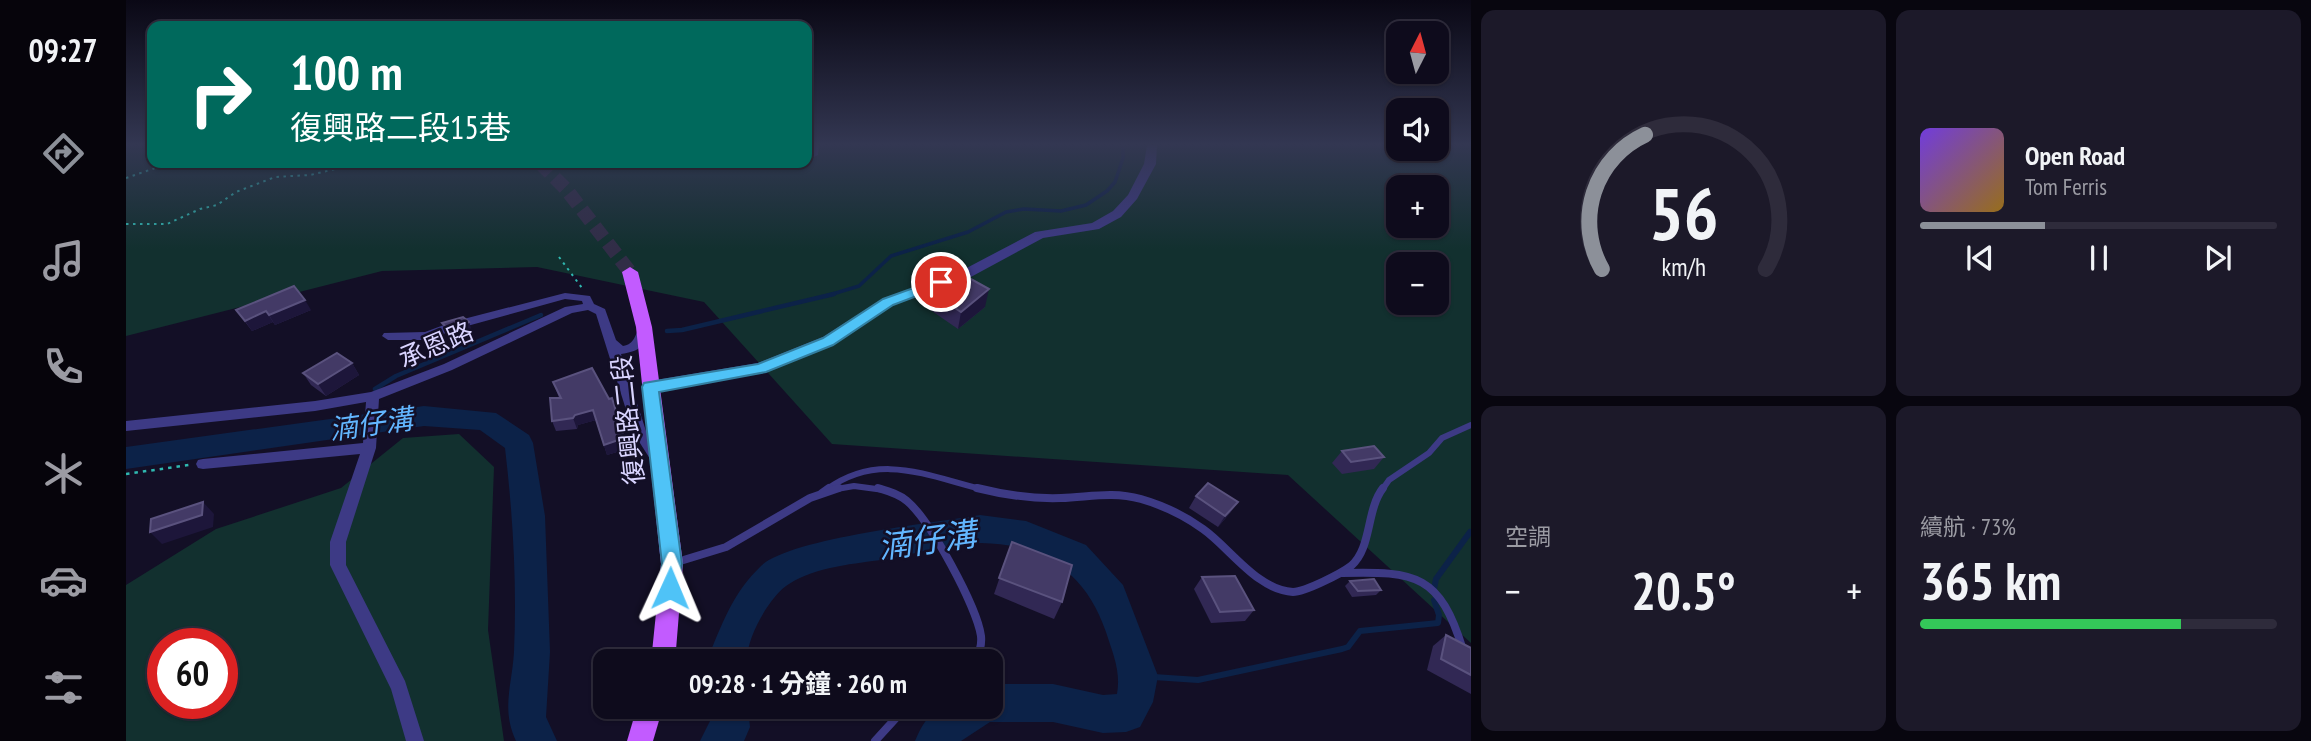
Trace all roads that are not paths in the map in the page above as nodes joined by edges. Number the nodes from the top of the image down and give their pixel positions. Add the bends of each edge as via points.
1 (1142, 180) edge
2 (630, 272) tunnel mouth
3 (588, 302) junction
4 (644, 327) junction
5 (388, 336) dead end
6 (611, 342) junction
7 (650, 387) junction
8 (627, 391) junction
9 (373, 396) junction
10 (1471, 425) edge
11 (126, 426) edge
12 (369, 449) junction
13 (657, 458) junction
14 (202, 464) road end
15 (822, 493) junction
16 (672, 564) junction
17 (1340, 573) junction
18 (664, 649) edge
19 (980, 649) edge
20 (1465, 658) edge
21 (646, 719) edge
22 (895, 719) edge
23 (415, 741) edge
24 (640, 741) edge
25 (875, 741) edge

1 - 7 street via 1117,214 1095,226 1040,235 964,275 888,302 828,341 761,369
2 - 4 main road, 復興路二段
3 - 5 street via 565,296 426,336
3 - 6 street via 601,312
3 - 9 street, 承恩路
4 - 6 street via 633,348 621,349
4 - 7 main road, 復興路二段
6 - 8 street
7 - 8 street
7 - 13 main road, 復興路二段
8 - 13 street via 640,432
9 - 11 street, 承恩路
9 - 12 street
10 - 17 lane via 1442,438 1429,453 1389,480 1376,497 1360,554
12 - 14 street
12 - 23 street via 341,531 338,565 398,687
13 - 16 main road, 復興路二段
15 - 16 lane via 734,544
15 - 17 lane via 845,475 892,468 1011,496 1062,498 1101,493 1140,499 1203,530 1260,578 1282,590 1307,590
15 - 19 lane via 870,486 907,501 922,518 970,603 981,635
16 - 18 main road, 復興路二段
17 - 20 lane via 1392,572 1427,584 1452,614
21 - 24 main road
22 - 25 lane

